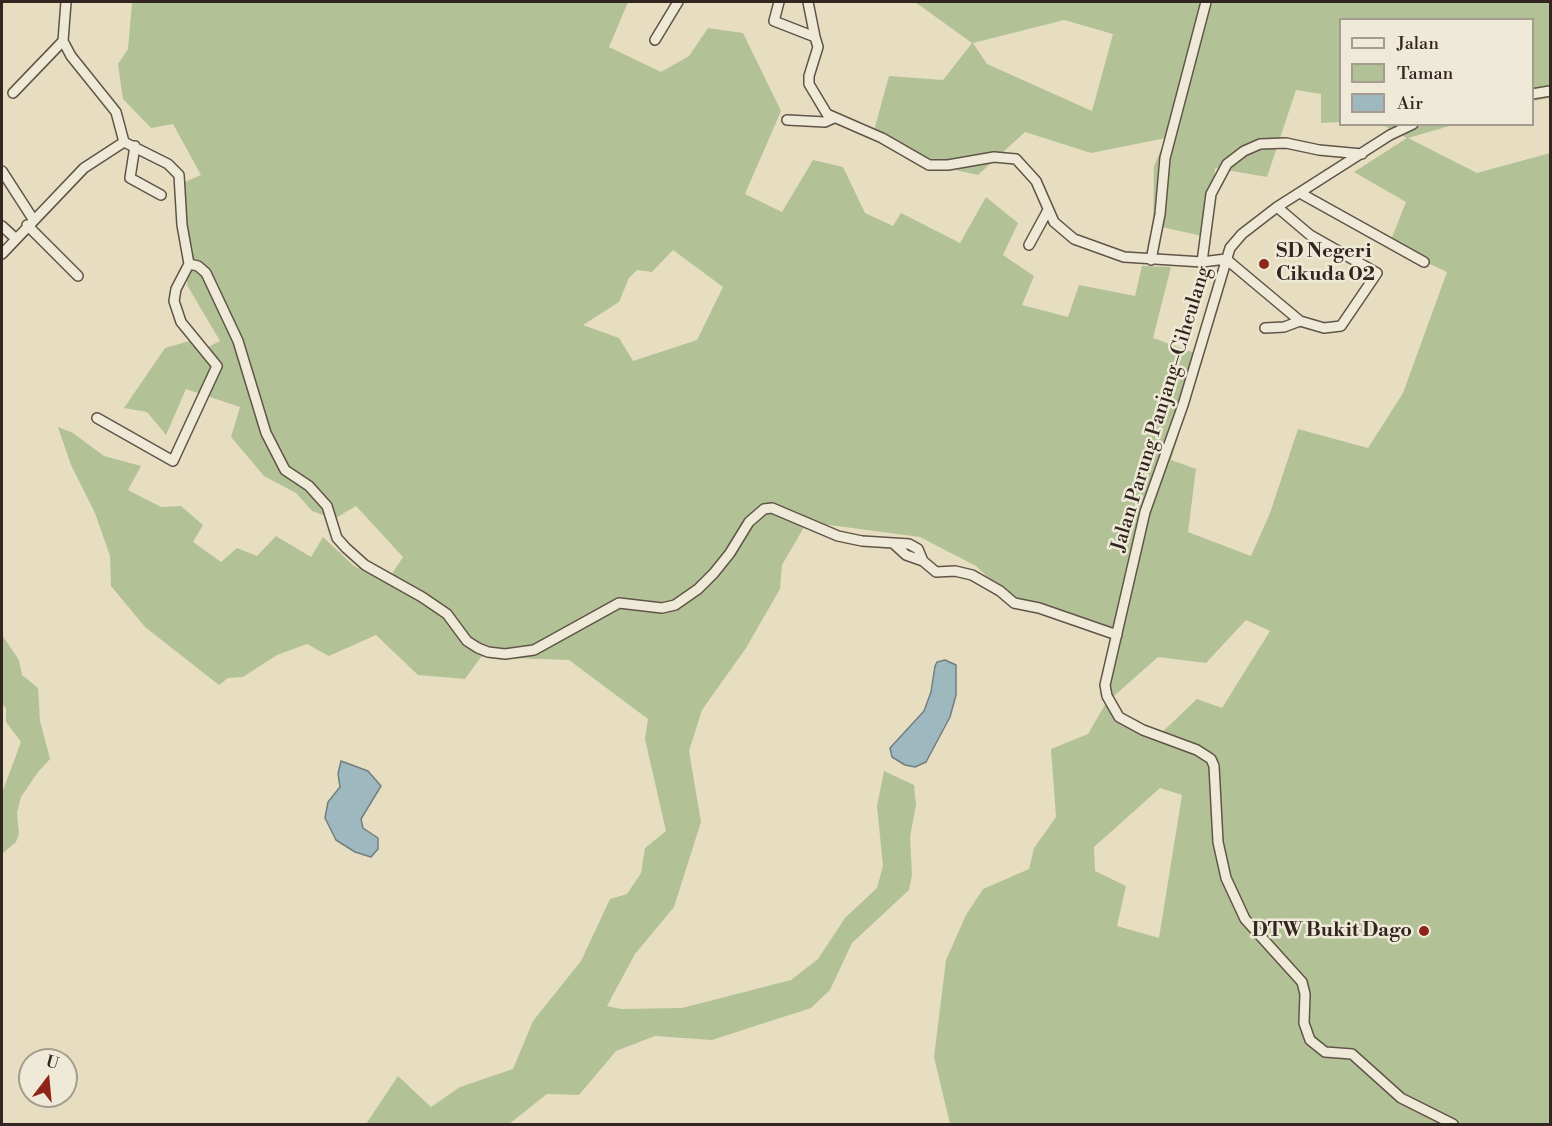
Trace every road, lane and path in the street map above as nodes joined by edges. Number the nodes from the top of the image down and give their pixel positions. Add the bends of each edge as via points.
1 (65, 2) edge
2 (678, 2) edge
3 (779, 2) edge
4 (808, 2) edge
5 (1206, 2) edge
6 (815, 37) junction
7 (655, 40) dead end
8 (63, 41) junction
9 (1551, 91) edge
10 (13, 93) dead end
11 (1534, 94) edge
12 (834, 118) junction
13 (787, 120) dead end
14 (1410, 126) edge
15 (124, 141) junction
16 (135, 146) junction
17 (1362, 154) junction
18 (2, 171) edge
19 (1300, 193) junction
20 (161, 195) dead end
21 (1277, 207) junction
22 (1048, 210) junction
23 (30, 222) junction
24 (2, 226) edge
25 (15, 238) junction
26 (1029, 245) dead end
27 (2, 254) edge
28 (1226, 259) junction
29 (1151, 260) junction
30 (1202, 262) junction
31 (1424, 262) dead end
32 (189, 264) junction
33 (78, 276) dead end
34 (1300, 321) junction
35 (1265, 328) dead end
36 (97, 418) dead end
37 (1117, 635) junction
38 (1453, 1125) edge

1 - 8 street
2 - 7 street
3 - 6 street via 774,21
4 - 6 street
5 - 29 street via 1165,158
6 - 12 street via 818,47 809,84 822,110
8 - 10 street
8 - 15 street via 116,112
9 - 11 street
12 - 13 street via 825,122
12 - 22 street via 882,138 929,165 994,157 1016,159 1036,180
14 - 17 street, Jalan Parung Panjang–Ciheulang
15 - 16 street
15 - 23 street via 84,168
16 - 20 street via 130,178
16 - 32 street via 168,164 179,176
17 - 19 street, Jalan Parung Panjang–Ciheulang
17 - 30 street via 1286,143 1260,144 1244,151 1227,164 1211,195
18 - 23 street
19 - 21 street, Jalan Parung Panjang–Ciheulang
19 - 31 street
21 - 28 street, Jalan Parung Panjang–Ciheulang via 1242,234
21 - 34 street via 1310,235 1377,273 1341,326 1324,328
22 - 26 street
22 - 29 street via 1058,227 1074,239 1103,252
23 - 25 street
23 - 33 street
24 - 25 street
25 - 27 street
28 - 30 street
28 - 34 street
28 - 37 street, Jalan Parung Panjang–Ciheulang via 1183,405 1145,512
29 - 30 street
32 - 36 street via 174,301 181,321 218,366 173,461
32 - 37 street via 206,273 238,341 266,433 285,470 309,486 327,506 337,538 365,566 447,614 467,641 488,652 534,650 619,603 662,608 681,602 714,573 749,522 764,509 772,508 838,536 909,544 918,549 923,561 936,572 955,571 981,579 1014,603
34 - 35 street
37 - 38 street, Jalan Parung Panjang–Ciheulang via 1105,685 1112,708 1129,723 1211,759 1218,842 1226,878 1245,919 1302,982 1304,1023 1310,1040 1325,1052 1352,1054 1401,1098

